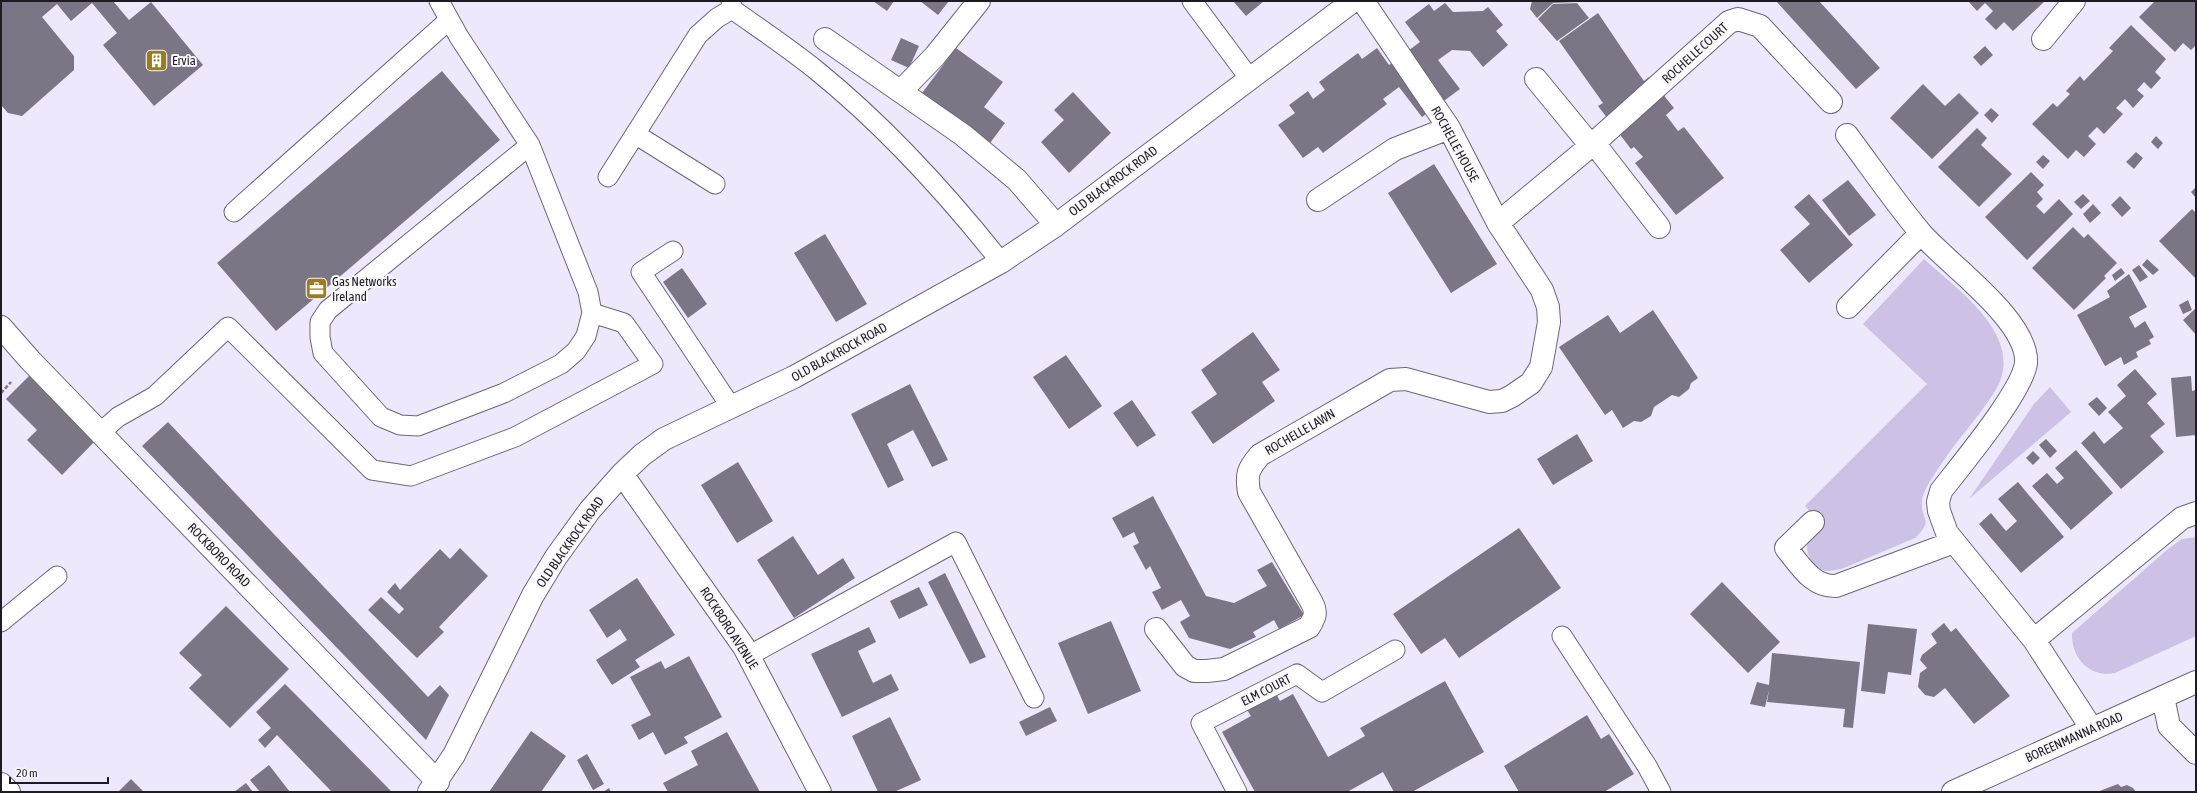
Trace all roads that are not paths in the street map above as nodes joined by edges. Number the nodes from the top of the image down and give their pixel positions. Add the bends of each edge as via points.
1 (438, 1) edge
2 (978, 1) edge
3 (1192, 1) edge
4 (1353, 1) edge
5 (1363, 1) edge
6 (2074, 1) edge
7 (732, 5) edge
8 (449, 20) junction
9 (825, 38) dead end
10 (2043, 39) dead end
11 (1250, 79) junction
12 (1536, 80) dead end
13 (901, 91) junction
14 (1831, 102) dead end
15 (1449, 128) junction
16 (635, 134) junction
17 (1847, 135) dead end
18 (1592, 144) junction
19 (530, 145) junction
20 (608, 176) dead end
21 (715, 184) dead end
22 (1318, 200) dead end
23 (234, 212) dead end
24 (1498, 223) junction
25 (1056, 225) junction
26 (1658, 227) dead end
27 (1921, 233) junction
28 (673, 251) dead end
29 (1001, 262) junction
30 (1542, 290) joint
31 (1848, 307) dead end
32 (592, 314) junction
33 (1, 327) edge
34 (732, 407) junction
35 (101, 432) junction
36 (622, 474) junction
37 (2196, 513) edge
38 (1813, 522) dead end
39 (1954, 542) junction
40 (56, 576) dead end
41 (1, 622) edge
42 (1156, 629) dead end
43 (1562, 636) dead end
44 (2034, 640) junction
45 (1396, 650) dead end
46 (748, 656) junction
47 (2196, 682) edge
48 (2162, 697) junction
49 (1034, 698) dead end
50 (2092, 729) junction
51 (2196, 753) edge
52 (1, 784) edge
53 (433, 787) edge
54 (8, 792) edge
55 (820, 792) edge
56 (1237, 792) edge
57 (1662, 792) edge
58 (1953, 792) edge

1 - 8 lane
2 - 13 main road via 935,56
3 - 11 lane
4 - 11 main road, OLD BLACKROCK ROAD
5 - 15 main road, ROCHELLE HOUSE
6 - 10 main road
7 - 16 lane via 698,35
7 - 29 lane via 816,70 854,104 970,223
8 - 19 lane
8 - 23 lane
9 - 13 main road
11 - 25 main road, OLD BLACKROCK ROAD
12 - 18 main road
13 - 25 main road via 963,135 1017,180
14 - 18 main road, ROCHELLE COURT via 1760,26 1738,19 1729,22
15 - 22 main road via 1395,148
15 - 24 main road, ROCHELLE HOUSE
16 - 20 lane
16 - 21 lane
17 - 27 main road
18 - 24 main road, ROCHELLE COURT
18 - 26 main road
19 - 32 lane via 588,292
19 - 32 lane via 328,310 320,322 323,353 381,417 400,425 418,426 504,392 561,364 576,351 586,336
24 - 30 main road, ROCHELLE HOUSE
25 - 29 main road, OLD BLACKROCK ROAD
27 - 31 main road
27 - 39 main road via 2000,311 2014,329 2025,351 2026,363 2018,387 1942,491 1938,502 1941,520
28 - 34 lane via 641,272
29 - 34 main road, OLD BLACKROCK ROAD via 794,377
30 - 42 main road, ROCHELLE LAWN via 1548,307 1549,322 1541,367 1531,383 1512,396 1502,401 1489,402 1406,379 1390,380 1260,455 1252,465 1246,477 1249,492 1316,611 1309,627 1224,669 1207,671 1194,671 1185,666
32 - 35 lane via 624,323 653,364 515,437 411,476 372,470 228,327 155,396 118,417
33 - 35 main road, ROCKBORO ROAD
34 - 36 main road, OLD BLACKROCK ROAD via 664,439
35 - 53 main road, ROCKBORO ROAD
36 - 46 main road, ROCKBORO AVENUE
36 - 53 main road, OLD BLACKROCK ROAD via 573,533 533,595 454,755
37 - 44 main road via 2182,518
38 - 39 main road via 1786,548 1808,576 1827,586 1836,586
39 - 44 main road
40 - 41 lane
43 - 57 lane
44 - 50 main road
45 - 56 lane, ELM COURT via 1322,692 1297,674 1201,723
46 - 49 lane via 956,542
46 - 55 main road, ROCKBORO AVENUE
47 - 48 main road, BOREENMANNA ROAD
48 - 50 main road, BOREENMANNA ROAD
48 - 51 main road via 2169,726
50 - 58 main road, BOREENMANNA ROAD
52 - 54 main road

